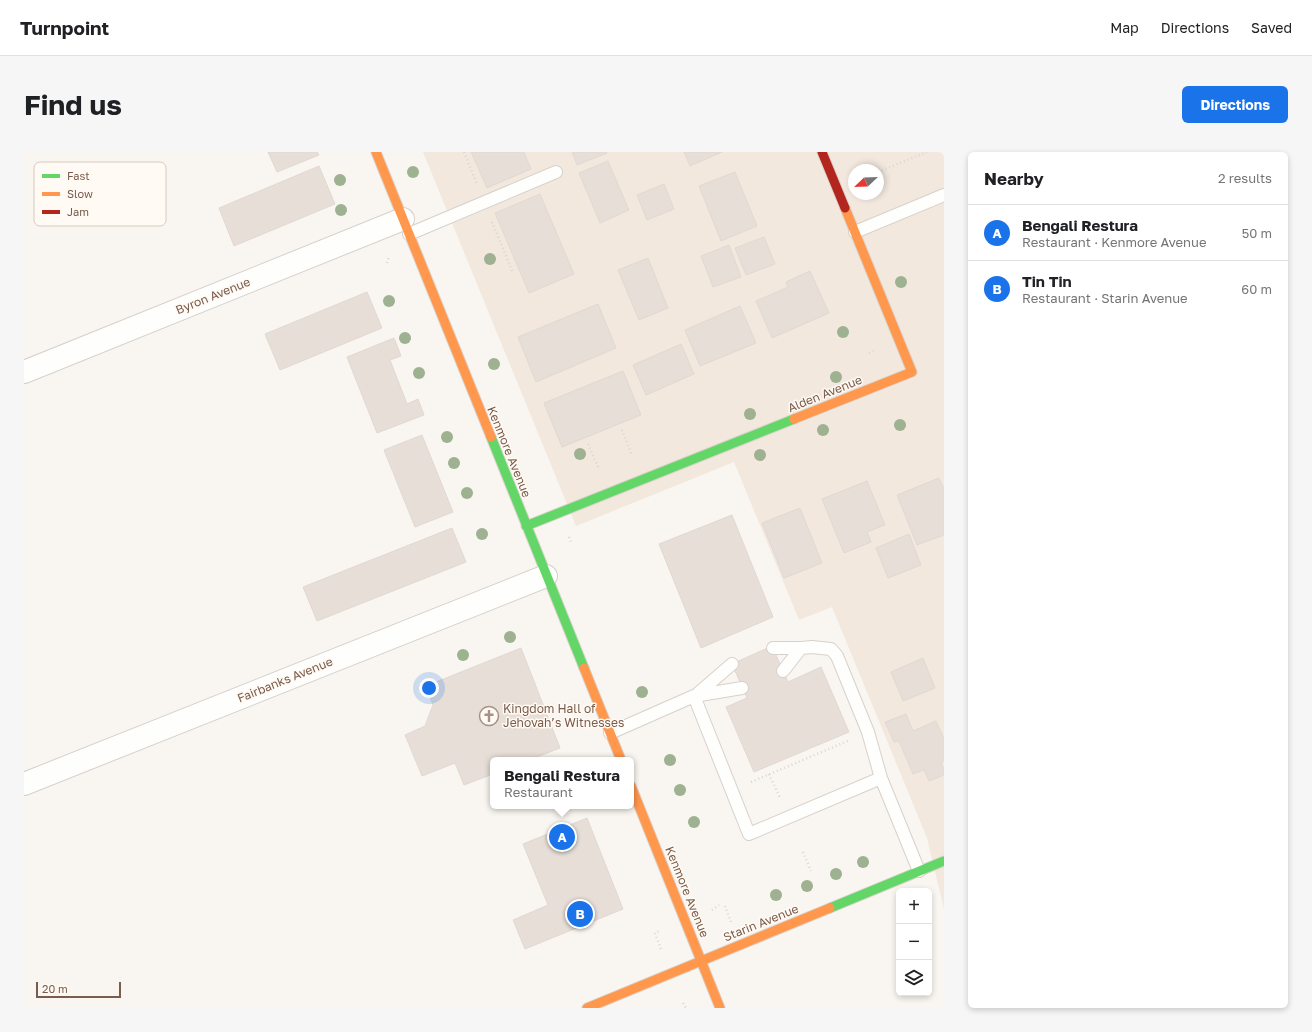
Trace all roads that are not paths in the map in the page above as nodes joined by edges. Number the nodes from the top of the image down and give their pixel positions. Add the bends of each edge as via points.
1 (376, 152) edge
2 (822, 152) edge
3 (556, 172) dead end
4 (944, 195) edge
5 (406, 226) junction
6 (855, 232) junction
7 (24, 372) edge
8 (526, 526) junction
9 (546, 576) junction
10 (773, 648) dead end
11 (801, 648) junction
12 (732, 664) dead end
13 (783, 671) dead end
14 (742, 688) dead end
15 (694, 696) junction
16 (610, 733) junction
17 (620, 757) edge
18 (881, 778) junction
19 (24, 784) edge
20 (634, 794) edge
21 (944, 861) edge
22 (919, 871) junction
23 (701, 961) junction
24 (587, 1008) edge
25 (720, 1008) edge

1 - 5 street, Kenmore Avenue
2 - 6 street, Alden Avenue
3 - 5 lane
4 - 6 lane
5 - 7 street, Byron Avenue
5 - 8 street, Kenmore Avenue
6 - 8 street, Alden Avenue via 912,372
8 - 9 street, Kenmore Avenue
9 - 16 street, Kenmore Avenue
9 - 19 street, Fairbanks Avenue
10 - 11 lane
11 - 13 lane
11 - 18 lane via 831,649 837,656 868,732
12 - 15 lane
14 - 15 lane
15 - 16 lane
15 - 18 lane via 749,834
16 - 17 street, Kenmore Avenue
18 - 22 lane
20 - 23 street, Kenmore Avenue
21 - 22 street, Starin Avenue
22 - 23 street, Starin Avenue
23 - 24 street, Starin Avenue
23 - 25 street, Kenmore Avenue

